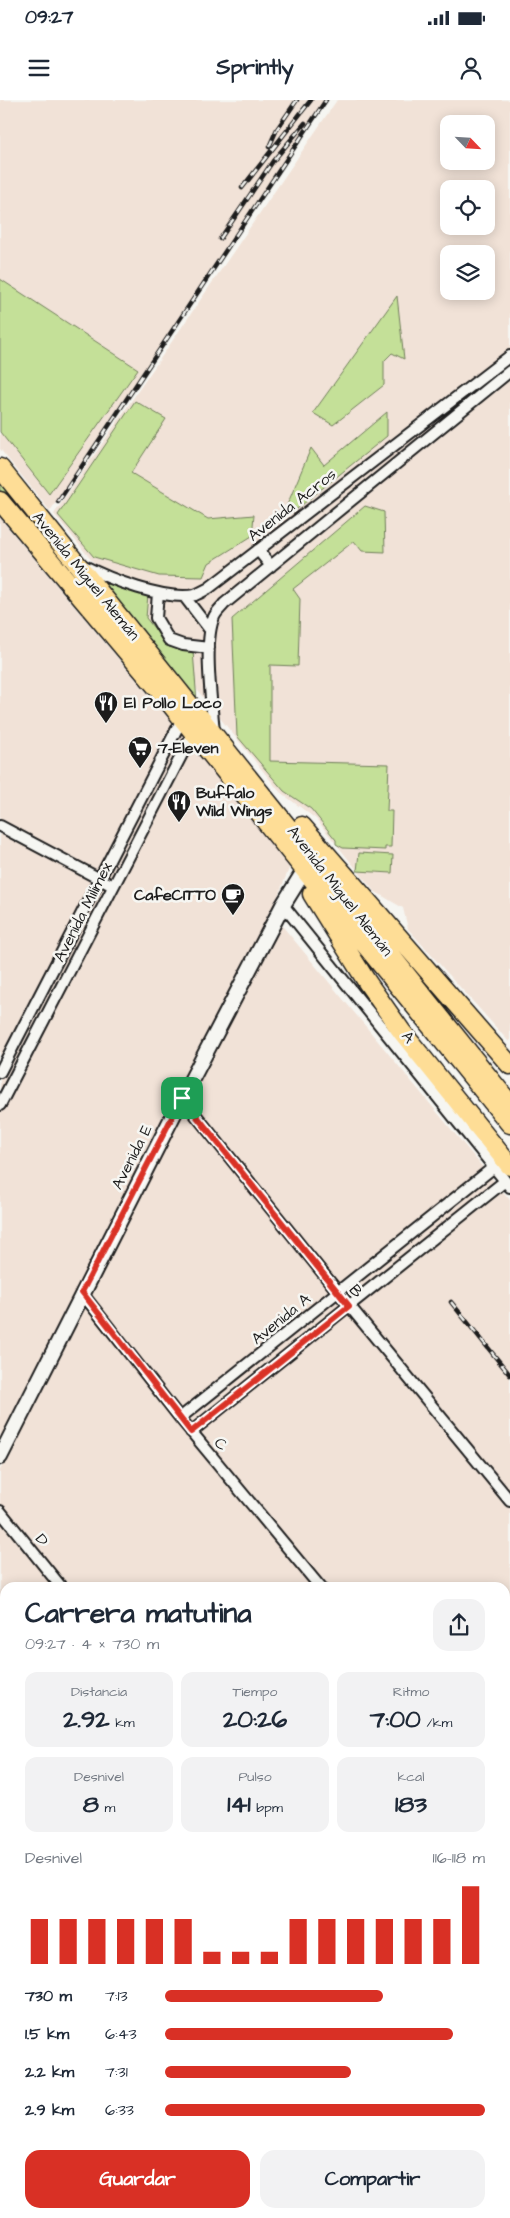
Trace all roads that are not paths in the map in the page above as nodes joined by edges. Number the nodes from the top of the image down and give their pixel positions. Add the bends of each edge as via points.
1 (510, 356) edge
2 (510, 371) edge
3 (0, 468) edge
4 (0, 501) edge
5 (294, 522) junction
6 (305, 538) junction
7 (258, 550) junction
8 (70, 558) junction
9 (271, 566) junction
10 (158, 593) junction
11 (184, 596) junction
12 (210, 630) junction
13 (209, 648) junction
14 (182, 719) junction
15 (193, 733) junction
16 (214, 733) junction
17 (266, 799) junction
18 (0, 826) edge
19 (295, 858) junction
20 (301, 876) junction
21 (99, 879) junction
22 (113, 886) junction
23 (283, 905) junction
24 (464, 1057) junction
25 (510, 1065) edge
26 (0, 1072) edge
27 (182, 1098) junction
28 (510, 1104) edge
29 (0, 1105) edge
30 (510, 1124) edge
31 (505, 1175) edge
32 (82, 1292) junction
33 (338, 1292) junction
34 (349, 1306) junction
35 (250, 1362) junction
36 (261, 1376) junction
37 (180, 1418) junction
38 (191, 1432) junction
39 (0, 1457) edge
40 (510, 1501) edge
41 (0, 1511) edge
42 (57, 1582) edge
43 (316, 1582) edge

1 - 5 street, Avenida Acros
2 - 6 street, Avenida Acros
3 - 8 highway, Avenida Miguel Alemán
4 - 14 highway, Avenida Miguel Alemán
5 - 6 street
5 - 7 street, Avenida Acros
6 - 9 street, Avenida Acros
7 - 9 street
7 - 11 street, Avenida Acros via 209,588
8 - 10 street, Avenida Acros via 92,570
8 - 16 highway, Avenida Miguel Alemán
9 - 12 street, Avenida Acros via 224,604
10 - 11 street, Avenida Acros
10 - 13 street via 156,618 169,640
11 - 12 street
12 - 13 street, Avenida Acros
13 - 16 street, Avenida Acros
14 - 15 highway, Avenida Miguel Alemán
14 - 21 street, Avenida Milimex
15 - 19 highway, Avenida Miguel Alemán
15 - 22 street, Avenida Milimex
16 - 17 highway, Avenida Miguel Alemán
17 - 24 highway, Avenida Miguel Alemán
17 - 25 highway via 286,810 326,852
18 - 21 street
19 - 20 highway
19 - 24 highway, Avenida Miguel Alemán
20 - 23 main road, Avenida E
20 - 31 highway via 367,982
21 - 22 street
21 - 26 street, Avenida Milimex
22 - 29 street, Avenida Milimex
23 - 27 main road, Avenida E
23 - 31 street, A
24 - 28 highway, Avenida Miguel Alemán
24 - 30 highway, Avenida Miguel Alemán
27 - 32 main road, Avenida E
27 - 33 street, B
31 - 33 street, Avenida A
31 - 34 street, Avenida A
32 - 37 street, C
32 - 39 main road, Avenida E
33 - 34 street, B
33 - 35 street, Avenida A
34 - 36 street, Avenida A
34 - 40 street, B
35 - 36 street
35 - 37 street, Avenida A
36 - 38 street, Avenida A
37 - 38 street, C
38 - 43 street, C
41 - 42 street, D

